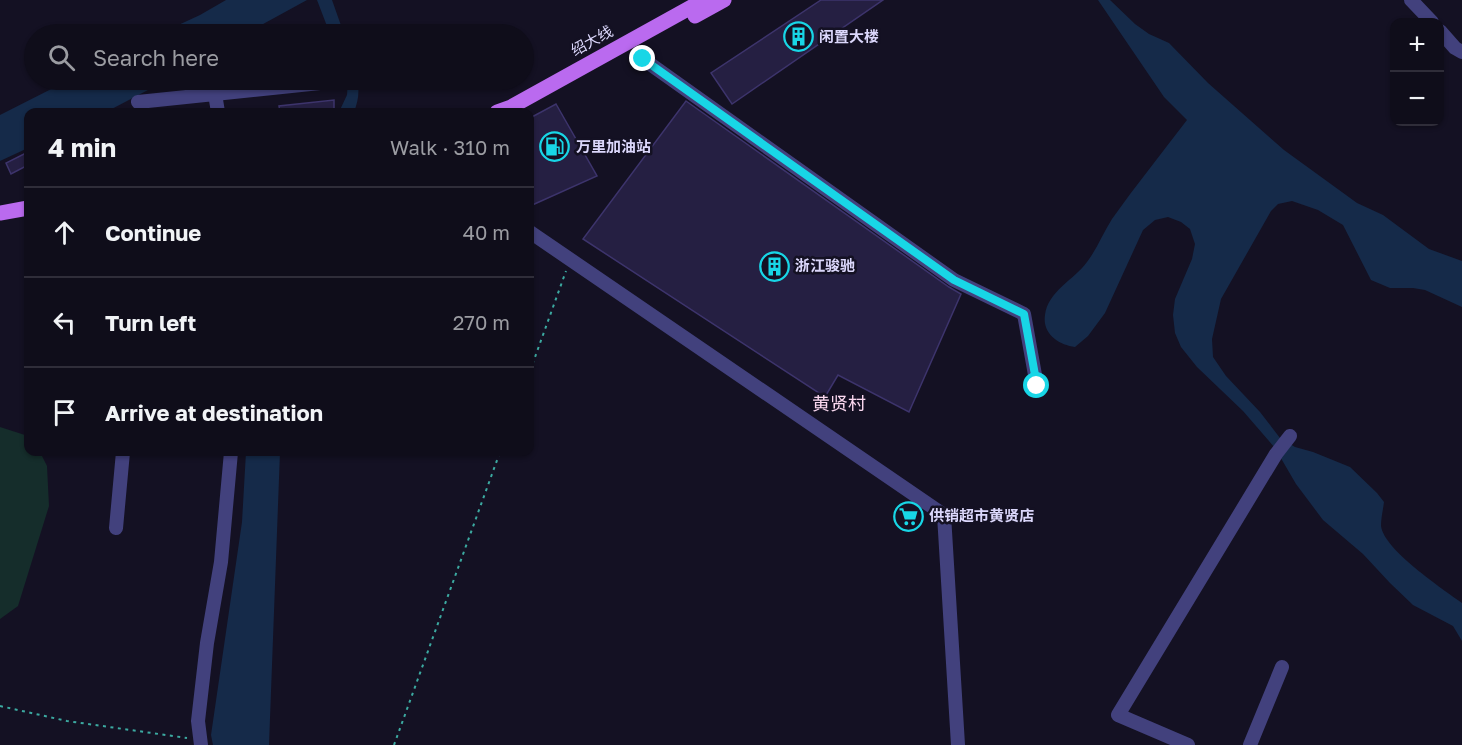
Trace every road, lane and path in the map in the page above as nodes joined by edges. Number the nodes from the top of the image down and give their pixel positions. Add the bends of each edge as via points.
1 (704, 0) edge
2 (724, 0) edge
3 (1411, 0) edge
4 (1428, 18) edge
5 (1444, 36) edge
6 (1462, 52) edge
7 (643, 59) dead end
8 (254, 90) edge
9 (216, 94) junction
10 (138, 102) dead end
11 (218, 108) edge
12 (508, 108) edge
13 (529, 108) edge
14 (24, 199) edge
15 (0, 202) edge
16 (24, 209) edge
17 (0, 213) edge
18 (534, 235) edge
19 (570, 260) junction
20 (534, 360) edge
21 (1037, 386) dead end
22 (1288, 438) dead end
23 (123, 456) edge
24 (231, 456) edge
25 (499, 456) edge
26 (116, 528) dead end
27 (1282, 667) dead end
28 (0, 706) edge
29 (200, 742) edge
30 (394, 745) edge
31 (958, 745) edge
32 (1188, 745) edge
33 (1250, 745) edge

1 - 12 main road, 绍大线
2 - 13 main road, 绍大线
3 - 4 street
5 - 6 street
7 - 21 street via 954,280 1024,314
8 - 9 street
9 - 10 street
9 - 11 street
14 - 15 main road
16 - 17 main road
18 - 19 street
19 - 20 path
19 - 31 street via 944,515
22 - 32 street via 1118,715
23 - 26 street
24 - 29 street via 221,562 198,721
25 - 30 path
27 - 33 street
28 - 29 path

